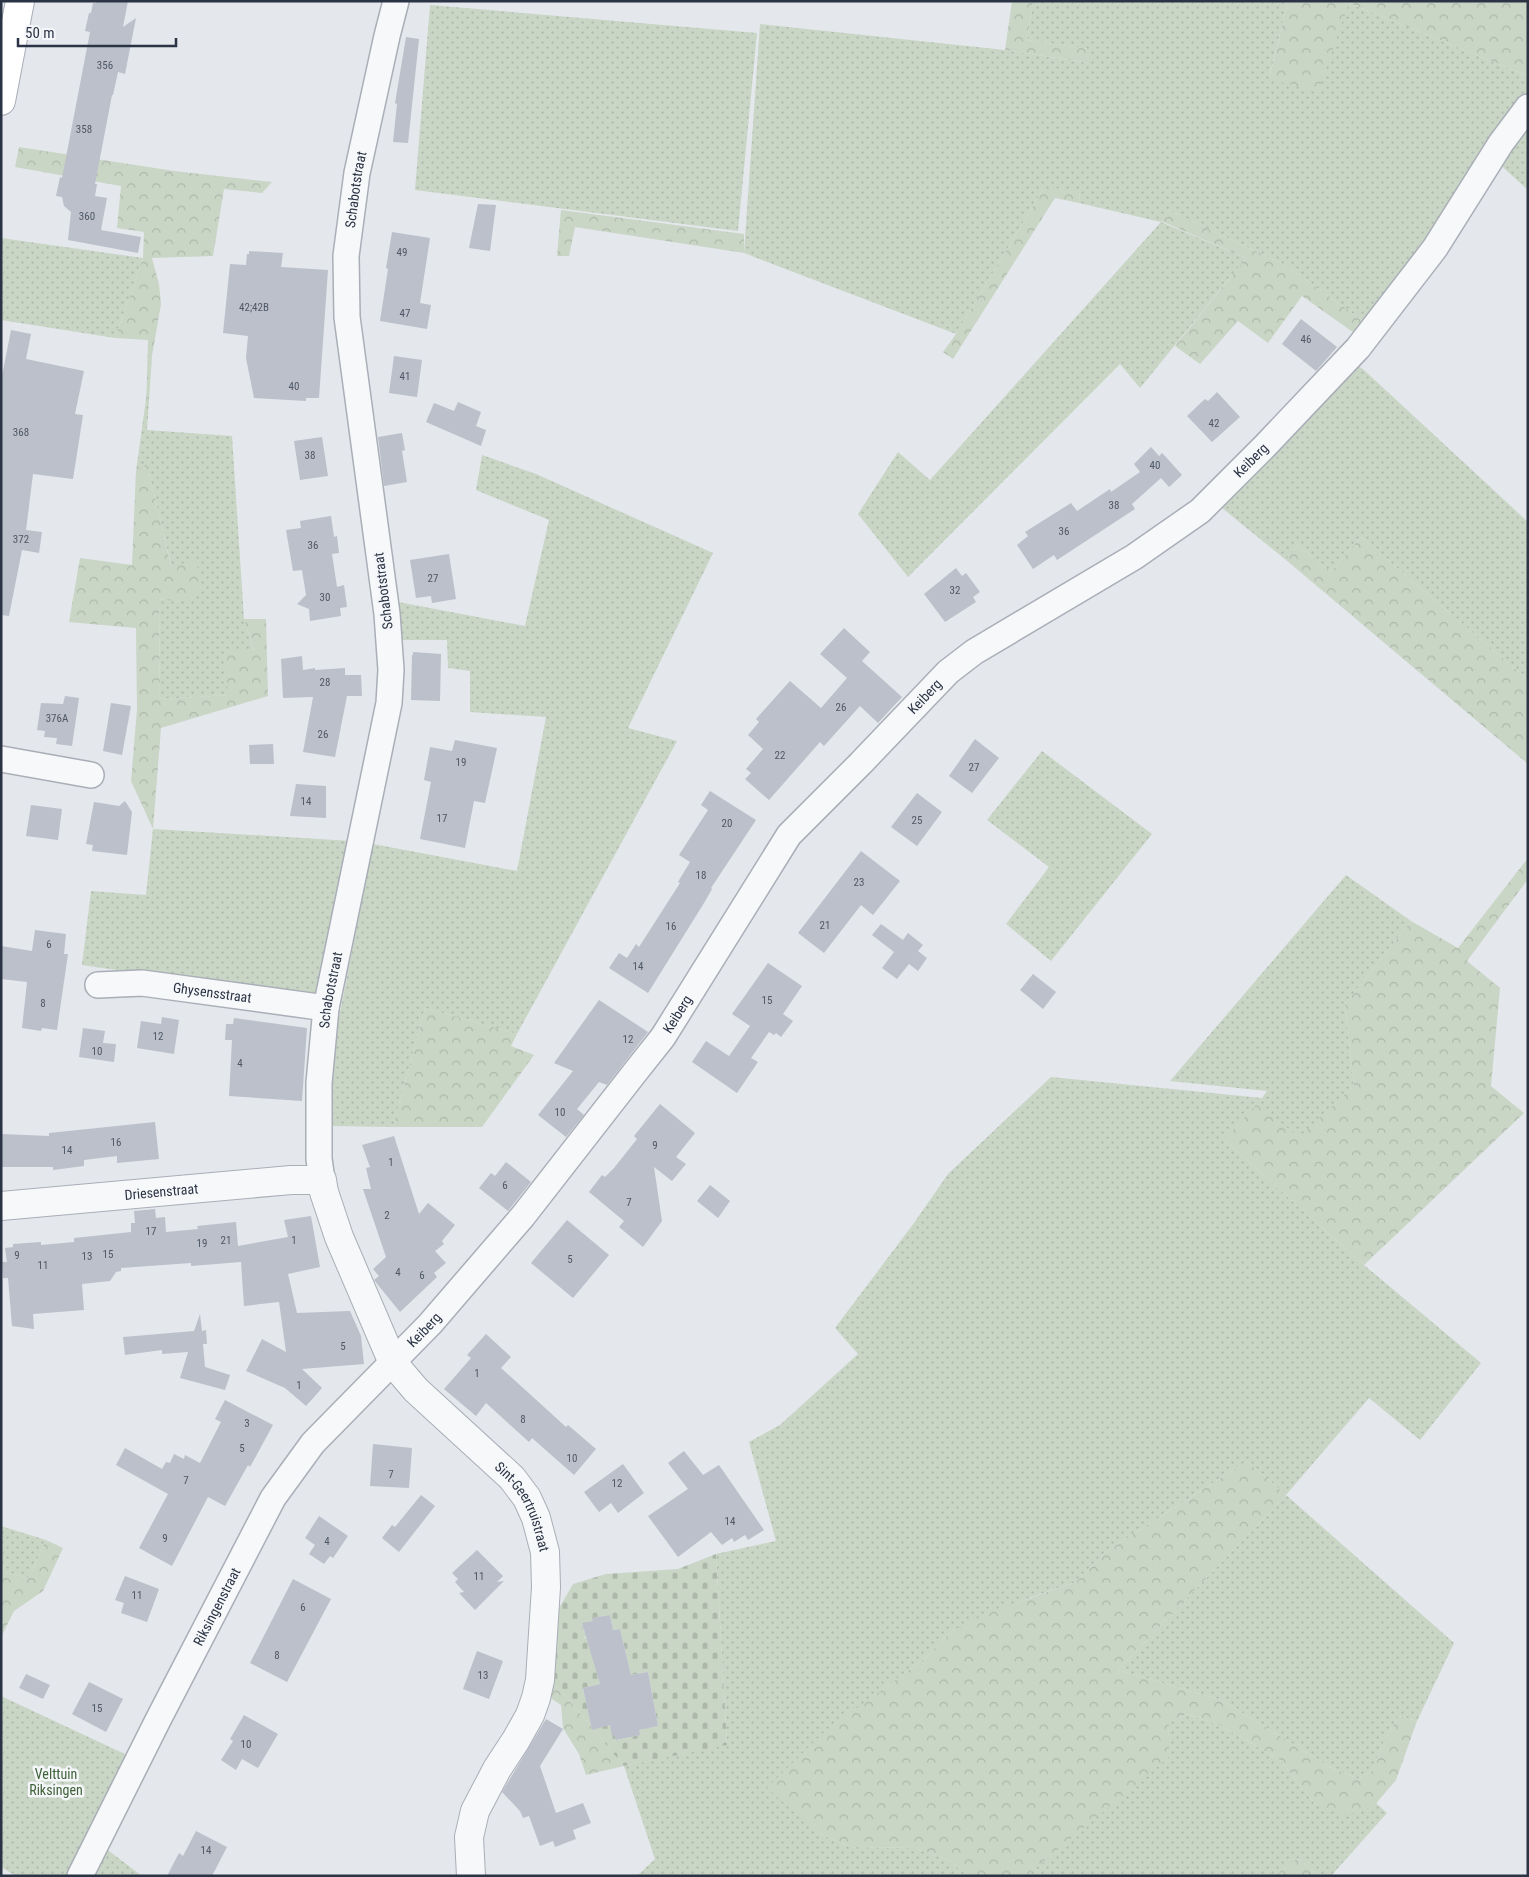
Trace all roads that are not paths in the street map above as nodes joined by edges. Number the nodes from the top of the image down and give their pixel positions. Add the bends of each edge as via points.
1 (20, 1) edge
2 (396, 1) edge
3 (1, 101) edge
4 (1528, 107) edge
5 (1, 760) edge
6 (91, 775) dead end
7 (98, 985) dead end
8 (326, 1008) junction
9 (322, 1180) junction
10 (1, 1206) edge
11 (393, 1362) junction
12 (80, 1876) edge
13 (472, 1876) edge

1 - 3 main road
2 - 8 street, Schabotstraat via 357,173 346,256 347,317 387,614 391,670 389,703
4 - 11 street, Keiberg via 1501,143 1435,248 1358,348 1200,511 1134,557 974,652 955,667 789,834 663,1037 523,1216
5 - 6 street
7 - 8 street, Ghysensstraat via 142,983
8 - 9 street, Schabotstraat via 319,1083
9 - 10 street, Driesenstraat via 291,1180
9 - 11 street, Sint-Geertruistraat via 339,1237
11 - 12 street, Riksingenstraat via 313,1443 273,1498
11 - 13 street, Sint-Geertruistraat via 416,1390 512,1478 533,1511 545,1552 546,1596 536,1698 525,1724 475,1812 469,1837

